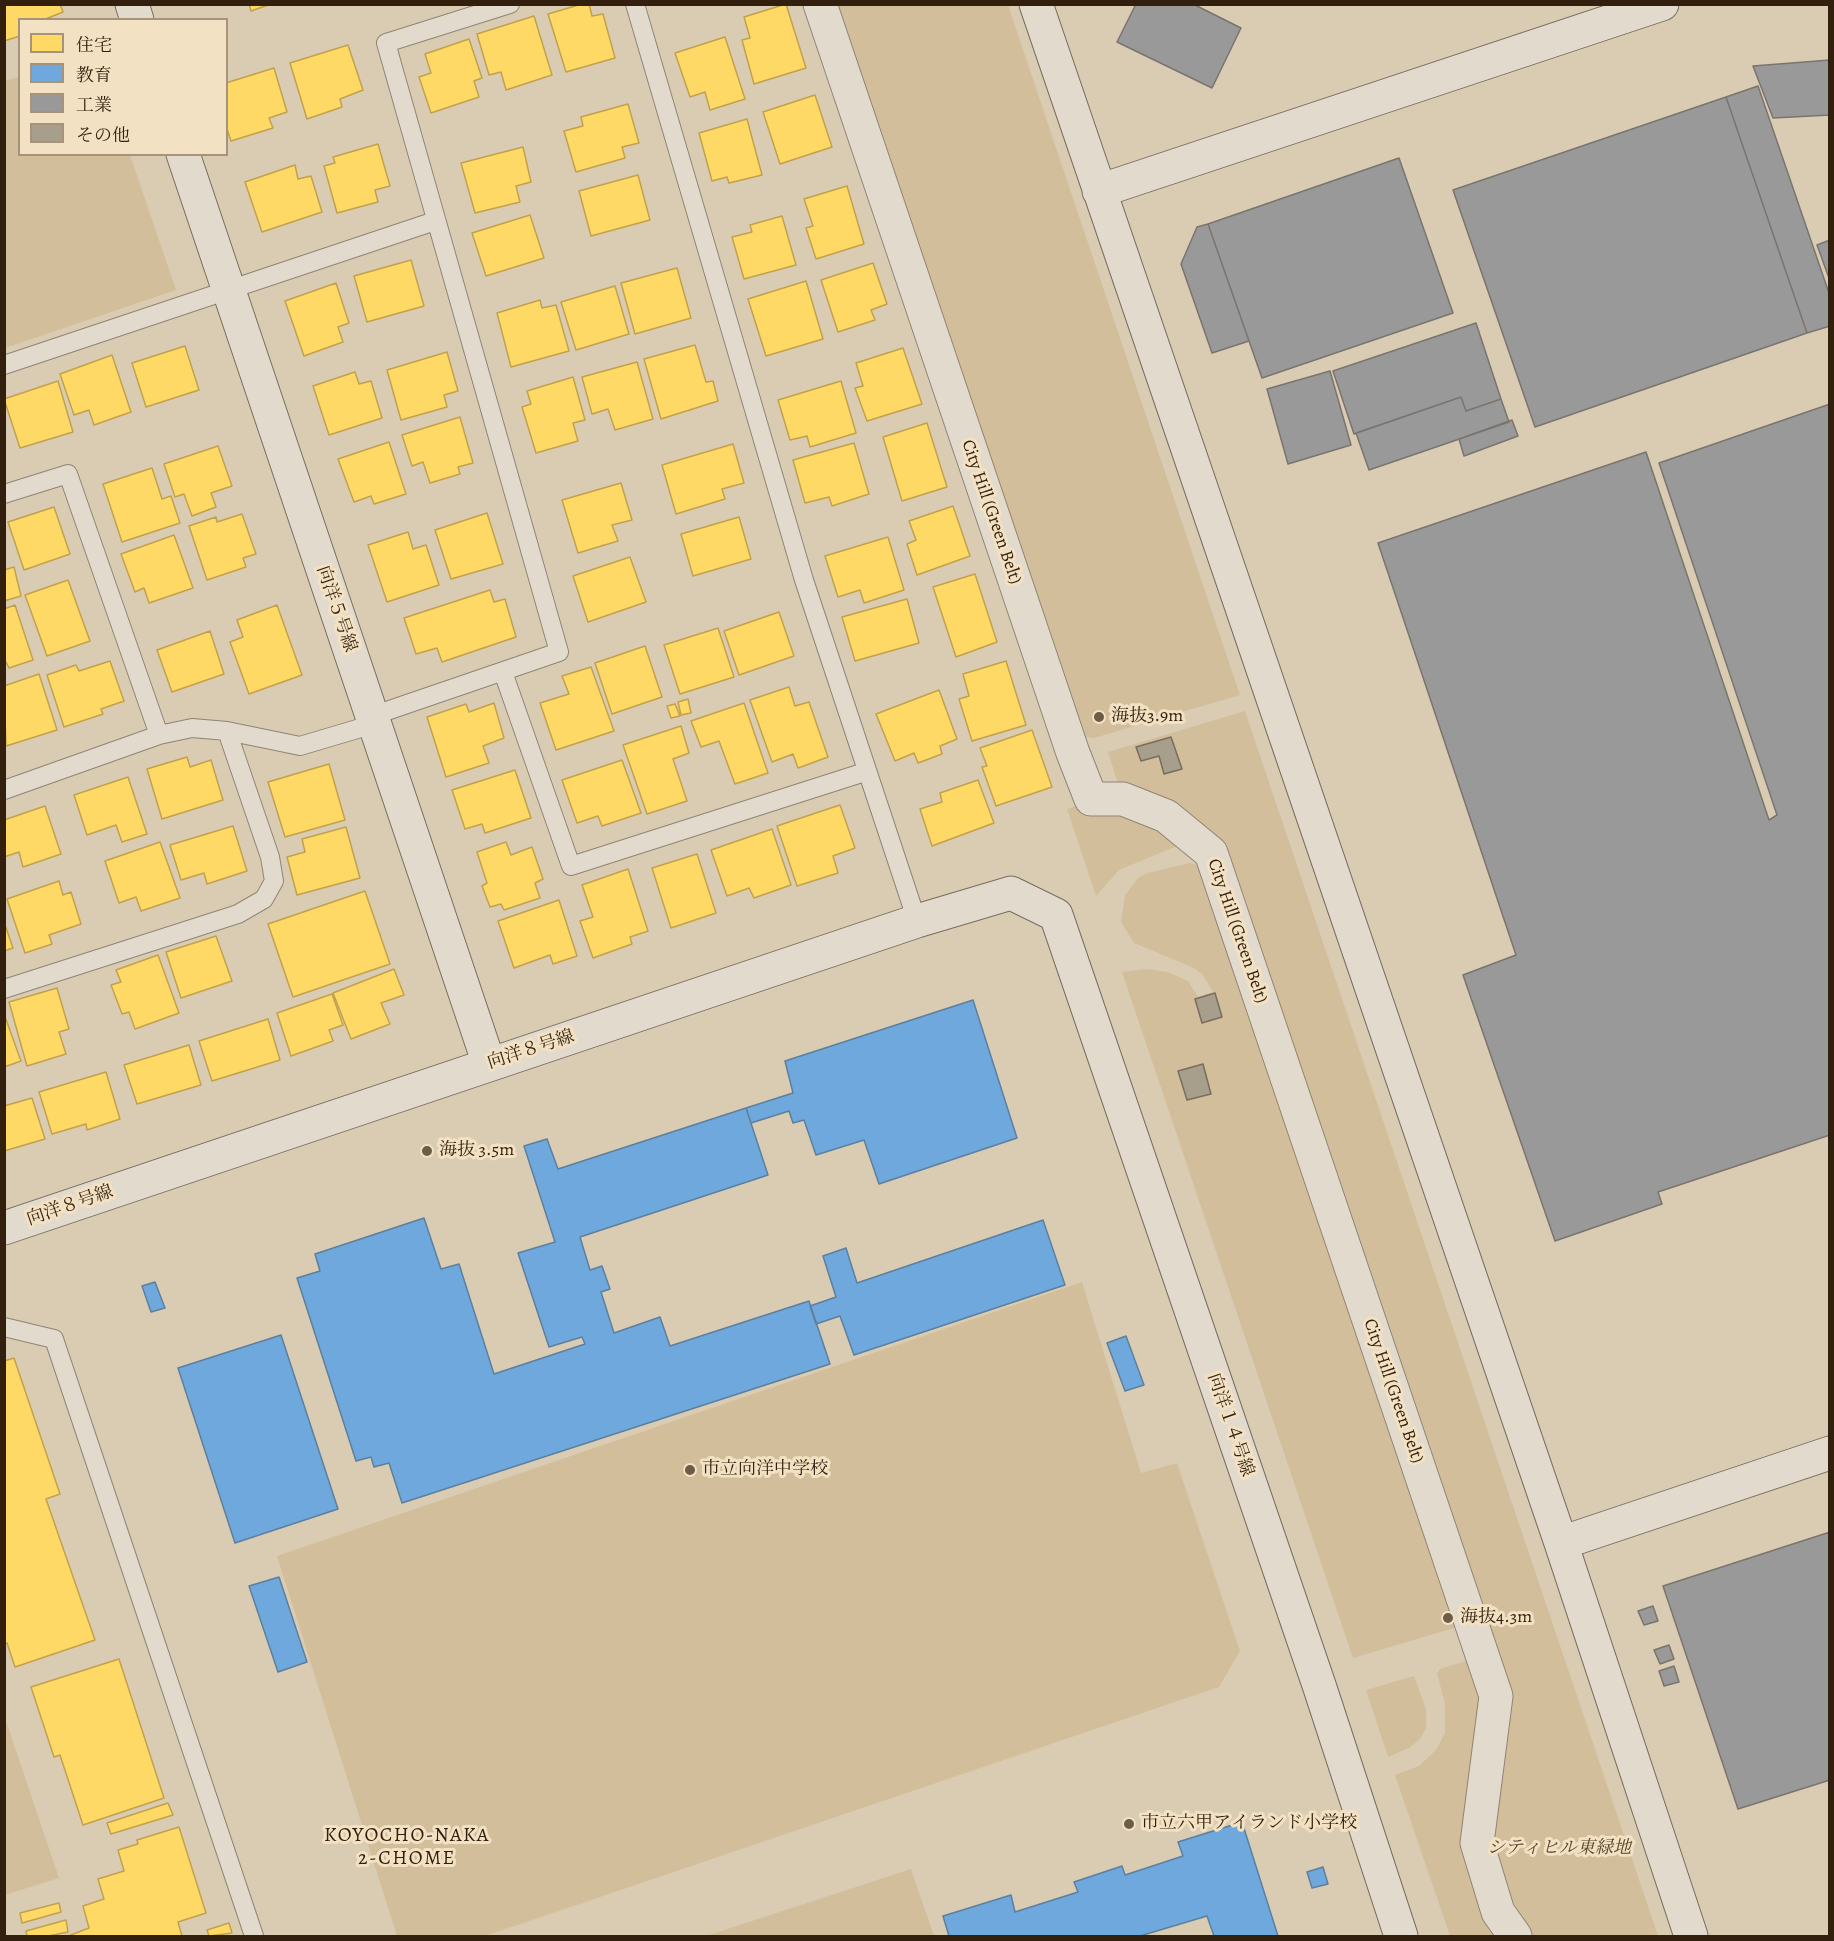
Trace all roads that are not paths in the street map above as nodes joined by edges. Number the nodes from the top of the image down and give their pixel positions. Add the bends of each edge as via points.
1 (510, 4) edge
2 (634, 4) edge
3 (820, 4) edge
4 (1036, 4) edge
5 (1662, 4) edge
6 (184, 156) edge
7 (1099, 191) junction
8 (435, 221) junction
9 (229, 291) junction
10 (4, 365) edge
11 (4, 494) edge
12 (503, 672) junction
13 (373, 720) junction
14 (227, 731) junction
15 (159, 735) junction
16 (865, 772) junction
17 (4, 790) edge
18 (1056, 915) joint
19 (916, 921) junction
20 (4, 989) edge
21 (489, 1064) junction
22 (4, 1228) edge
23 (4, 1327) edge
24 (1830, 1453) edge
25 (1561, 1543) junction
26 (254, 1936) edge
27 (1401, 1936) edge
28 (1515, 1936) edge
29 (1691, 1936) edge

1 - 8 lane via 386,43
2 - 16 lane via 804,580
3 - 28 street, City Hill (Green Belt) via 1091,799 1123,800 1166,816 1211,853 1496,1696 1477,1843 1498,1912
4 - 7 street
5 - 7 street
6 - 9 street, 向洋５号線
7 - 25 street
8 - 9 lane
8 - 12 lane via 559,652
9 - 10 lane
9 - 13 street, 向洋５号線
11 - 15 lane via 68,474
12 - 13 lane
12 - 16 lane via 571,866
13 - 14 lane via 300,746
13 - 21 street, 向洋５号線
14 - 15 lane via 192,728
14 - 20 lane via 270,857 274,881 264,899 238,914
15 - 17 lane
16 - 19 lane
18 - 19 street, 向洋８号線 via 1011,893
18 - 27 street, 向洋１４号線
19 - 21 street, 向洋８号線
21 - 22 street, 向洋８号線
23 - 26 lane via 54,1339
24 - 25 street
25 - 29 street

